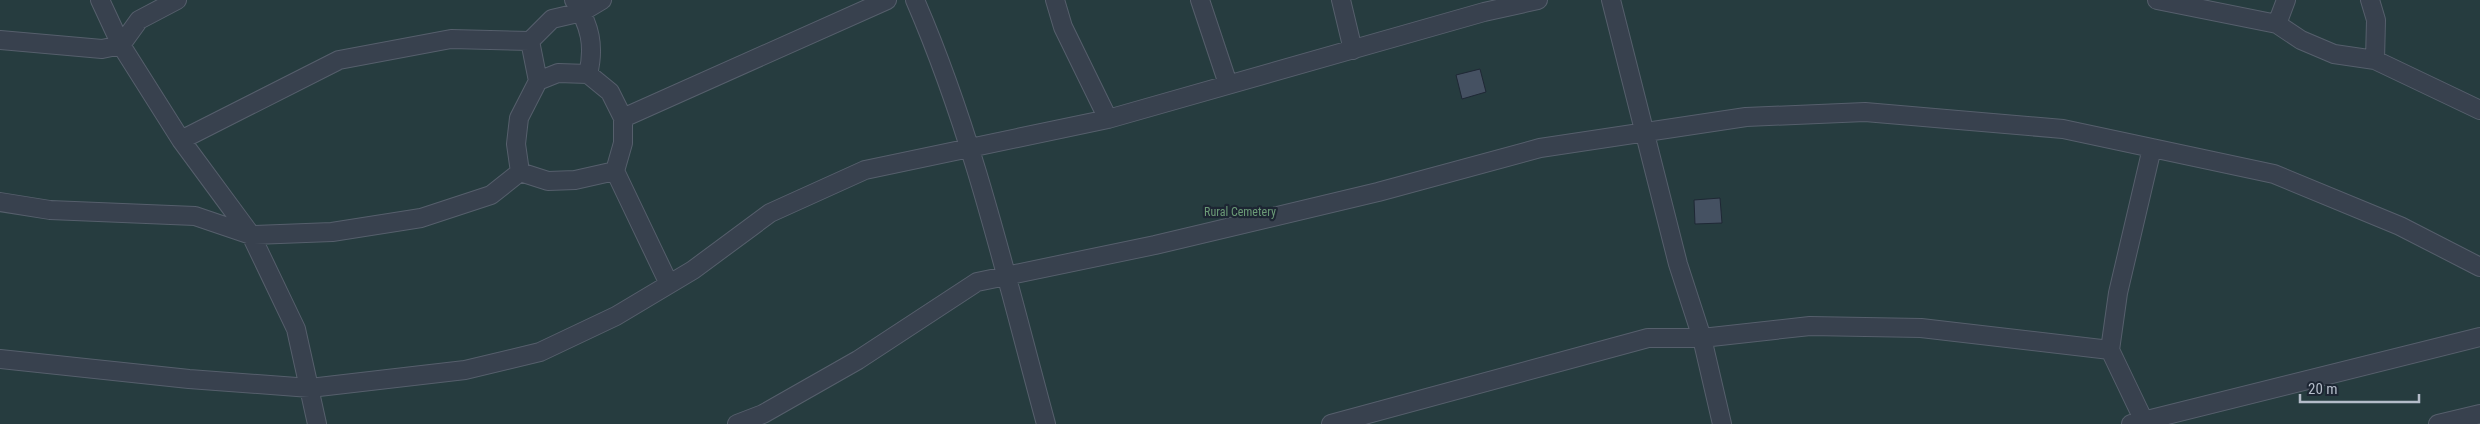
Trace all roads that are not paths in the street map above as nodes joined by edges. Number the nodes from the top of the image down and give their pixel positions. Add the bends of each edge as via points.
1 (100, 0) edge
2 (177, 0) edge
3 (602, 0) edge
4 (887, 0) edge
5 (915, 0) edge
6 (1054, 0) edge
7 (1200, 0) edge
8 (1341, 0) edge
9 (1538, 0) edge
10 (1611, 0) edge
11 (2157, 0) edge
12 (2286, 0) edge
13 (2370, 0) edge
14 (578, 6) edge
15 (1483, 6) edge
16 (2277, 24) junction
17 (0, 40) edge
18 (530, 41) junction
19 (121, 45) junction
20 (1353, 50) junction
21 (2375, 60) junction
22 (588, 74) junction
23 (538, 81) junction
24 (1228, 84) junction
25 (2480, 110) edge
26 (623, 118) junction
27 (1108, 119) junction
28 (1646, 133) junction
29 (181, 140) junction
30 (971, 146) junction
31 (2152, 148) junction
32 (615, 171) junction
33 (520, 172) junction
34 (0, 202) edge
35 (251, 235) junction
36 (2480, 267) edge
37 (1006, 277) junction
38 (669, 284) junction
39 (2480, 337) edge
40 (1702, 338) junction
41 (2110, 350) junction
42 (0, 359) edge
43 (310, 388) junction
44 (2480, 414) edge
45 (2137, 422) edge
46 (317, 424) edge
47 (737, 424) edge
48 (1046, 424) edge
49 (1331, 424) edge
50 (1722, 424) edge
51 (2438, 424) edge

1 - 19 lane
2 - 19 lane via 139,20
3 - 14 lane
4 - 26 lane
5 - 30 lane
6 - 27 lane via 1063,27
7 - 24 lane
8 - 20 lane
9 - 15 lane
10 - 28 lane
11 - 16 lane
12 - 16 lane
13 - 21 lane via 2376,20
14 - 18 lane via 552,19
14 - 22 lane via 592,38
15 - 20 lane
16 - 21 lane via 2301,40 2334,54
17 - 19 lane via 102,49
18 - 23 lane
18 - 29 lane via 451,39 340,60
19 - 29 lane
20 - 24 lane
21 - 25 lane
22 - 23 lane via 558,73
22 - 26 lane via 610,92
23 - 33 lane via 519,118 516,144
24 - 27 lane
26 - 32 lane via 623,143
27 - 30 lane
28 - 31 lane via 1746,117 1865,112 2063,129
28 - 37 lane via 1540,148 1378,192
28 - 40 lane via 1678,264
29 - 35 lane
30 - 37 lane
30 - 38 lane via 865,170 770,213
31 - 36 lane via 2274,174 2400,226
31 - 41 lane via 2118,293
32 - 33 lane via 575,180 548,180
32 - 38 lane
33 - 35 lane via 491,195 421,218 332,232
34 - 35 lane via 50,210 195,216
35 - 43 lane via 296,329
37 - 47 lane via 977,282 858,360 763,414
37 - 48 lane
38 - 43 lane via 616,316 540,352 465,370
39 - 45 lane
40 - 41 lane via 1810,326 1921,328
40 - 49 lane via 1648,338
40 - 50 lane
41 - 45 lane
42 - 43 lane
43 - 46 lane
44 - 51 lane

